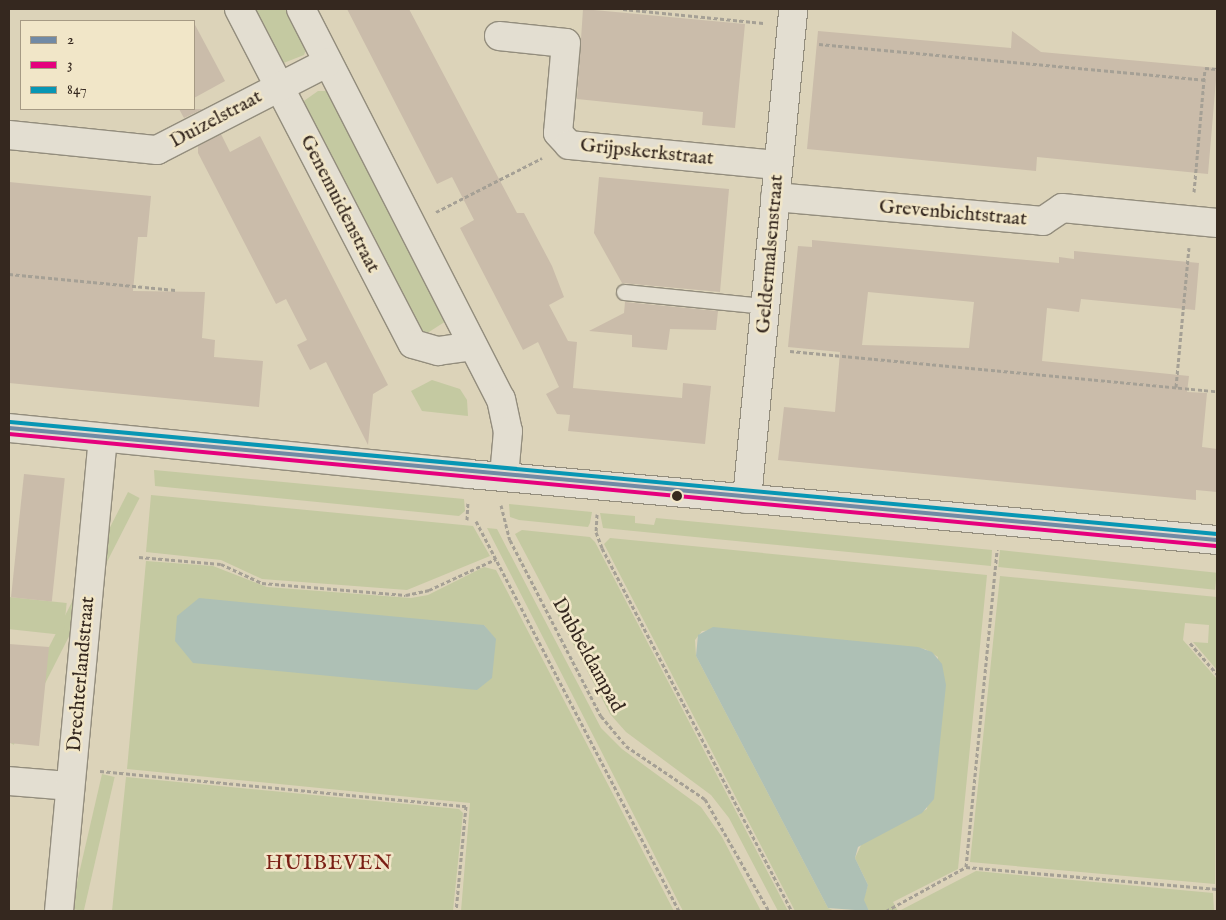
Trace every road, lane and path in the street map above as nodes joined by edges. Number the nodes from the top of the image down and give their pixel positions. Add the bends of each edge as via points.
1 (239, 9) edge
2 (301, 9) edge
3 (623, 9) edge
4 (791, 25) edge
5 (498, 36) dead end
6 (328, 62) junction
7 (1204, 80) dead end
8 (279, 86) junction
9 (9, 135) edge
10 (569, 145) junction
11 (778, 165) junction
12 (775, 197) junction
13 (1217, 223) edge
14 (409, 226) junction
15 (9, 274) edge
16 (175, 290) dead end
17 (624, 292) dead end
18 (765, 306) junction
19 (472, 346) junction
20 (761, 349) junction
21 (1217, 392) edge
22 (9, 428) edge
23 (103, 438) junction
24 (504, 478) junction
25 (600, 486) junction
26 (747, 499) junction
27 (476, 521) dead end
28 (1000, 521) junction
29 (1217, 540) edge
30 (139, 557) dead end
31 (496, 559) junction
32 (1190, 643) dead end
33 (1217, 674) edge
34 (71, 779) junction
35 (9, 781) edge
36 (966, 868) junction
37 (1217, 889) edge
38 (59, 911) edge
39 (456, 911) edge
40 (679, 911) edge
41 (769, 911) edge
42 (792, 911) edge
43 (886, 911) edge

1 - 8 street, Genemuidenstraat
2 - 6 street
3 - 4 path
4 - 7 path
4 - 11 street, Geldermalsenstraat
5 - 10 street, Grijpskerkstraat via 566,43 558,133
6 - 8 street, Duizelstraat
6 - 14 street
8 - 9 street, Duizelstraat via 157,150
8 - 19 street, Genemuidenstraat via 413,344 438,351
10 - 11 street, Grijpskerkstraat
10 - 14 path
11 - 12 street, Geldermalsenstraat
12 - 13 street, Grevenbichtstraat via 1043,221 1062,208
12 - 18 street, Geldermalsenstraat
14 - 19 street
15 - 16 path
17 - 18 lane
18 - 20 street, Geldermalsenstraat
19 - 24 street via 501,399 508,431
20 - 21 path
20 - 26 street, Geldermalsenstraat
22 - 23 street
23 - 24 street
23 - 34 street, Drechterlandstraat
24 - 25 street
24 - 41 path, Dubbeldampad via 501,509 510,540 601,716 626,746 705,799
25 - 26 street
25 - 42 path via 596,532 602,548
26 - 28 street
27 - 31 path
28 - 29 street
28 - 36 path
30 - 31 path via 221,564 262,583 406,595 429,590
31 - 40 path
32 - 33 path
34 - 35 street
34 - 38 street, Drechterlandstraat
34 - 39 path via 119,772 466,806
36 - 37 path
36 - 43 path

